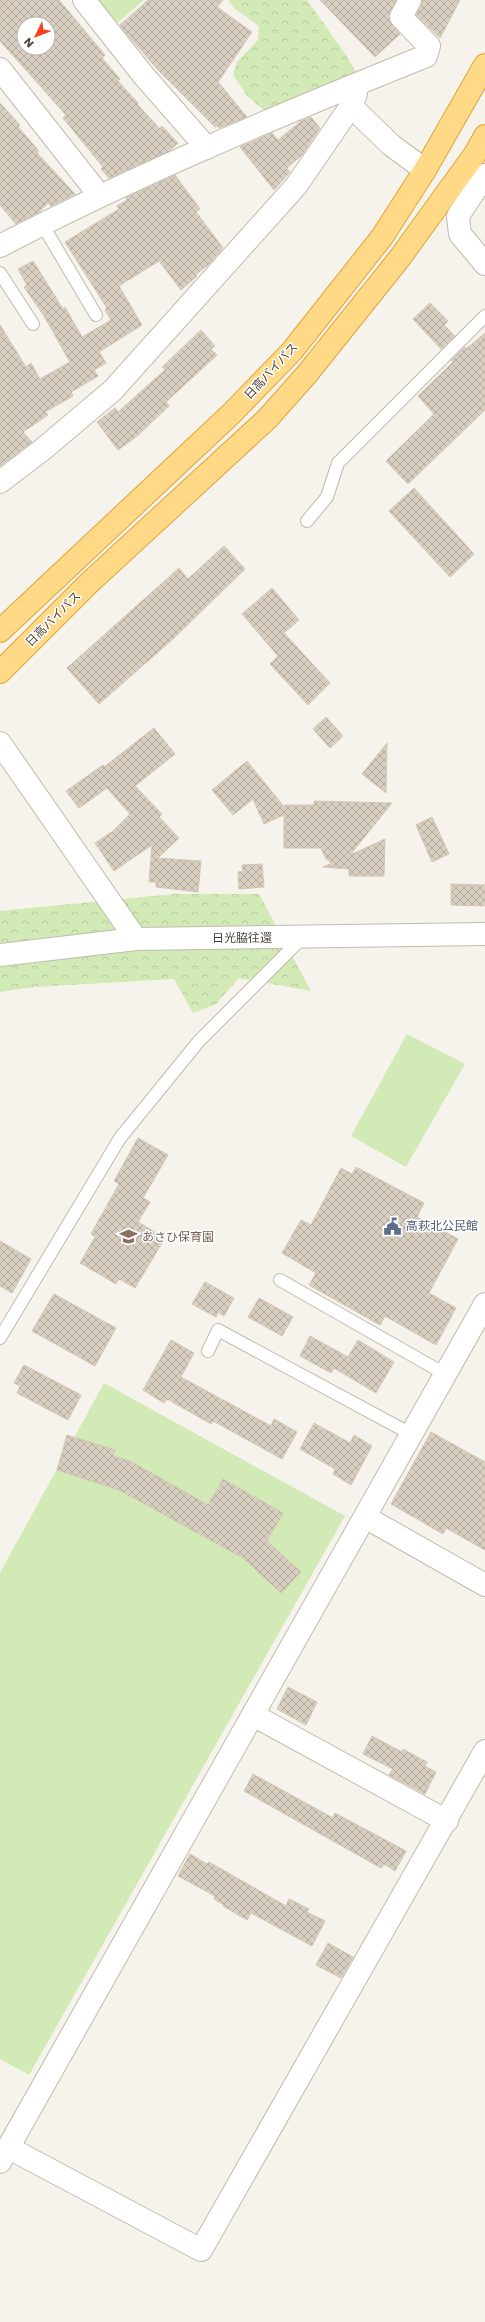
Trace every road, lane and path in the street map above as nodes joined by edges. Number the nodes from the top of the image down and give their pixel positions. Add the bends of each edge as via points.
1 (84, 0) edge
2 (410, 0) edge
3 (485, 65) edge
4 (0, 69) edge
5 (360, 83) junction
6 (351, 106) junction
7 (485, 136) edge
8 (207, 148) junction
9 (425, 170) junction
10 (485, 175) edge
11 (100, 196) junction
12 (42, 224) junction
13 (0, 246) edge
14 (484, 260) edge
15 (0, 273) edge
16 (96, 315) dead end
17 (485, 316) edge
18 (33, 324) dead end
19 (0, 482) edge
20 (307, 521) dead end
21 (0, 630) edge
22 (0, 672) edge
23 (0, 743) edge
24 (485, 934) edge
25 (303, 937) junction
26 (136, 938) junction
27 (0, 955) edge
28 (280, 1280) dead end
29 (485, 1304) edge
30 (0, 1338) edge
31 (208, 1351) dead end
32 (445, 1374) junction
33 (411, 1434) junction
34 (366, 1517) junction
35 (485, 1585) edge
36 (253, 1715) junction
37 (485, 1751) edge
38 (447, 1821) junction
39 (4, 2155) edge

1 - 8 street via 144,76
2 - 5 street via 401,17 429,46 426,56
3 - 9 highway, 日高バイパス
4 - 11 street
5 - 6 street
5 - 8 street
6 - 9 street via 391,145
6 - 19 street via 296,186 114,390
7 - 22 highway, 日高バイパス via 475,154 399,259 307,374 267,419 89,583
8 - 11 street
9 - 21 highway, 日高バイパス via 382,237 292,351 232,413
10 - 14 street via 458,216 460,234
11 - 12 street
12 - 13 street
12 - 16 lane
15 - 18 lane
17 - 20 lane via 338,463 327,497
23 - 26 street
24 - 25 street, 日光脇往還
25 - 26 street, 日光脇往還
25 - 30 lane via 199,1041 120,1138
26 - 27 street, 日光脇往還
28 - 32 lane
29 - 32 street
31 - 33 lane via 218,1330
32 - 33 street
33 - 34 street
34 - 35 street
34 - 36 street
36 - 38 street
36 - 39 street
37 - 38 street
38 - 39 street via 201,2250

